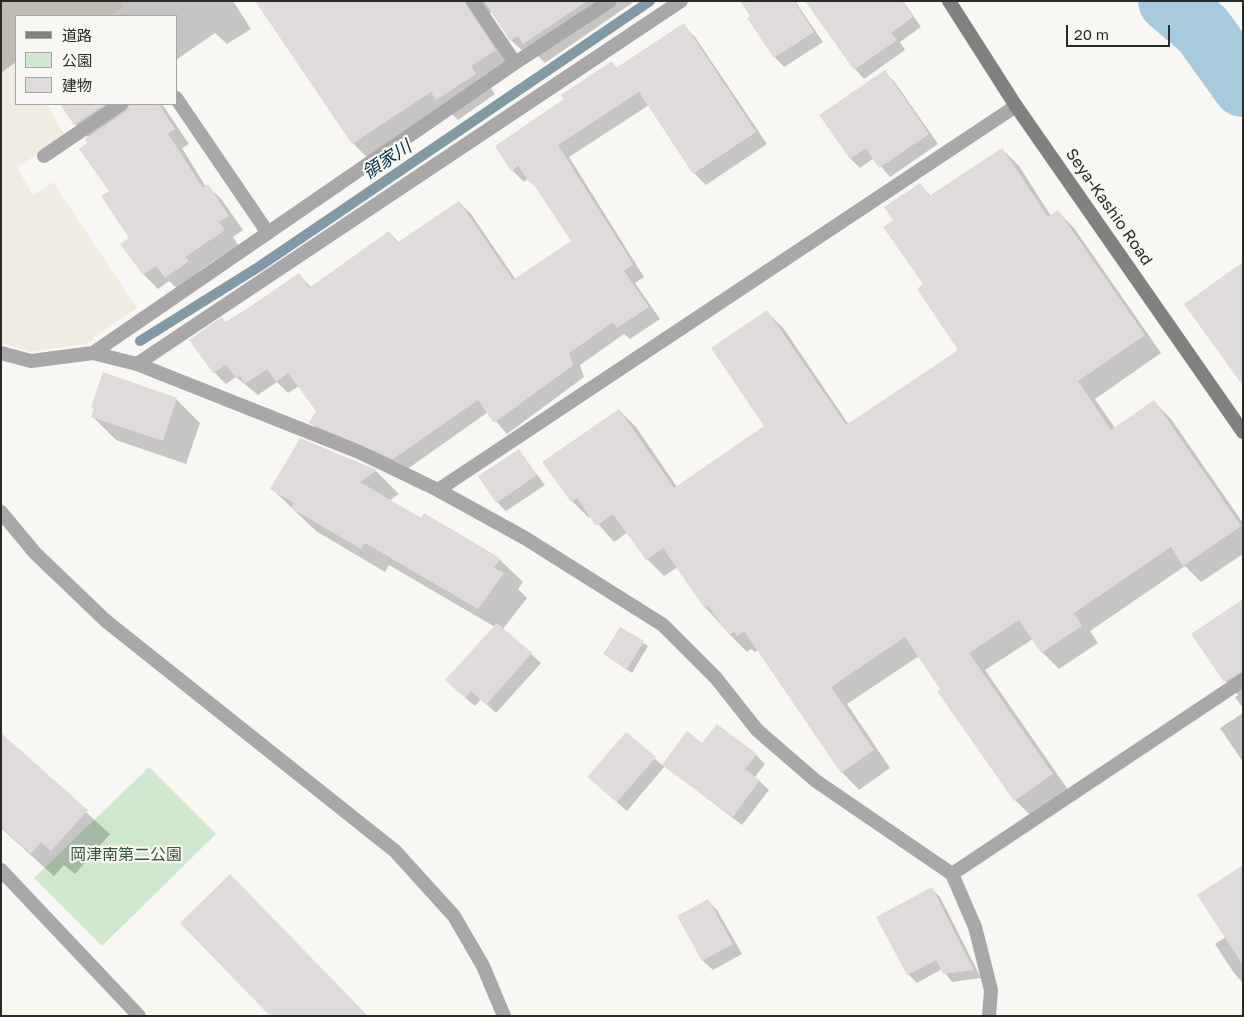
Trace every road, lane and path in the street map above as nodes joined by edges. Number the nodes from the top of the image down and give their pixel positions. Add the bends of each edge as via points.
1 (473, 1) edge
2 (610, 1) edge
3 (681, 1) edge
4 (949, 1) edge
5 (515, 63) junction
6 (178, 101) edge
7 (120, 105) edge
8 (1016, 106) junction
9 (44, 156) dead end
10 (268, 232) junction
11 (1, 353) edge
12 (92, 353) junction
13 (137, 364) junction
14 (1243, 432) edge
15 (438, 490) junction
16 (1, 512) edge
17 (1243, 680) edge
18 (1, 870) edge
19 (952, 874) junction
20 (139, 1016) edge
21 (504, 1016) edge
22 (989, 1016) edge

1 - 5 street
2 - 5 street
3 - 13 street
4 - 8 main road, Seya-Kashio Road
5 - 10 street
6 - 10 street
7 - 9 street
8 - 14 main road, Seya-Kashio Road
8 - 15 street
10 - 12 street
11 - 12 street via 32,362
12 - 13 street
13 - 15 street via 359,452
15 - 19 street via 525,538 664,625 716,678 757,730 816,781
16 - 21 street via 34,553 106,620 395,851 454,916 483,966
17 - 19 street
18 - 20 street
19 - 22 street via 975,928 991,990

